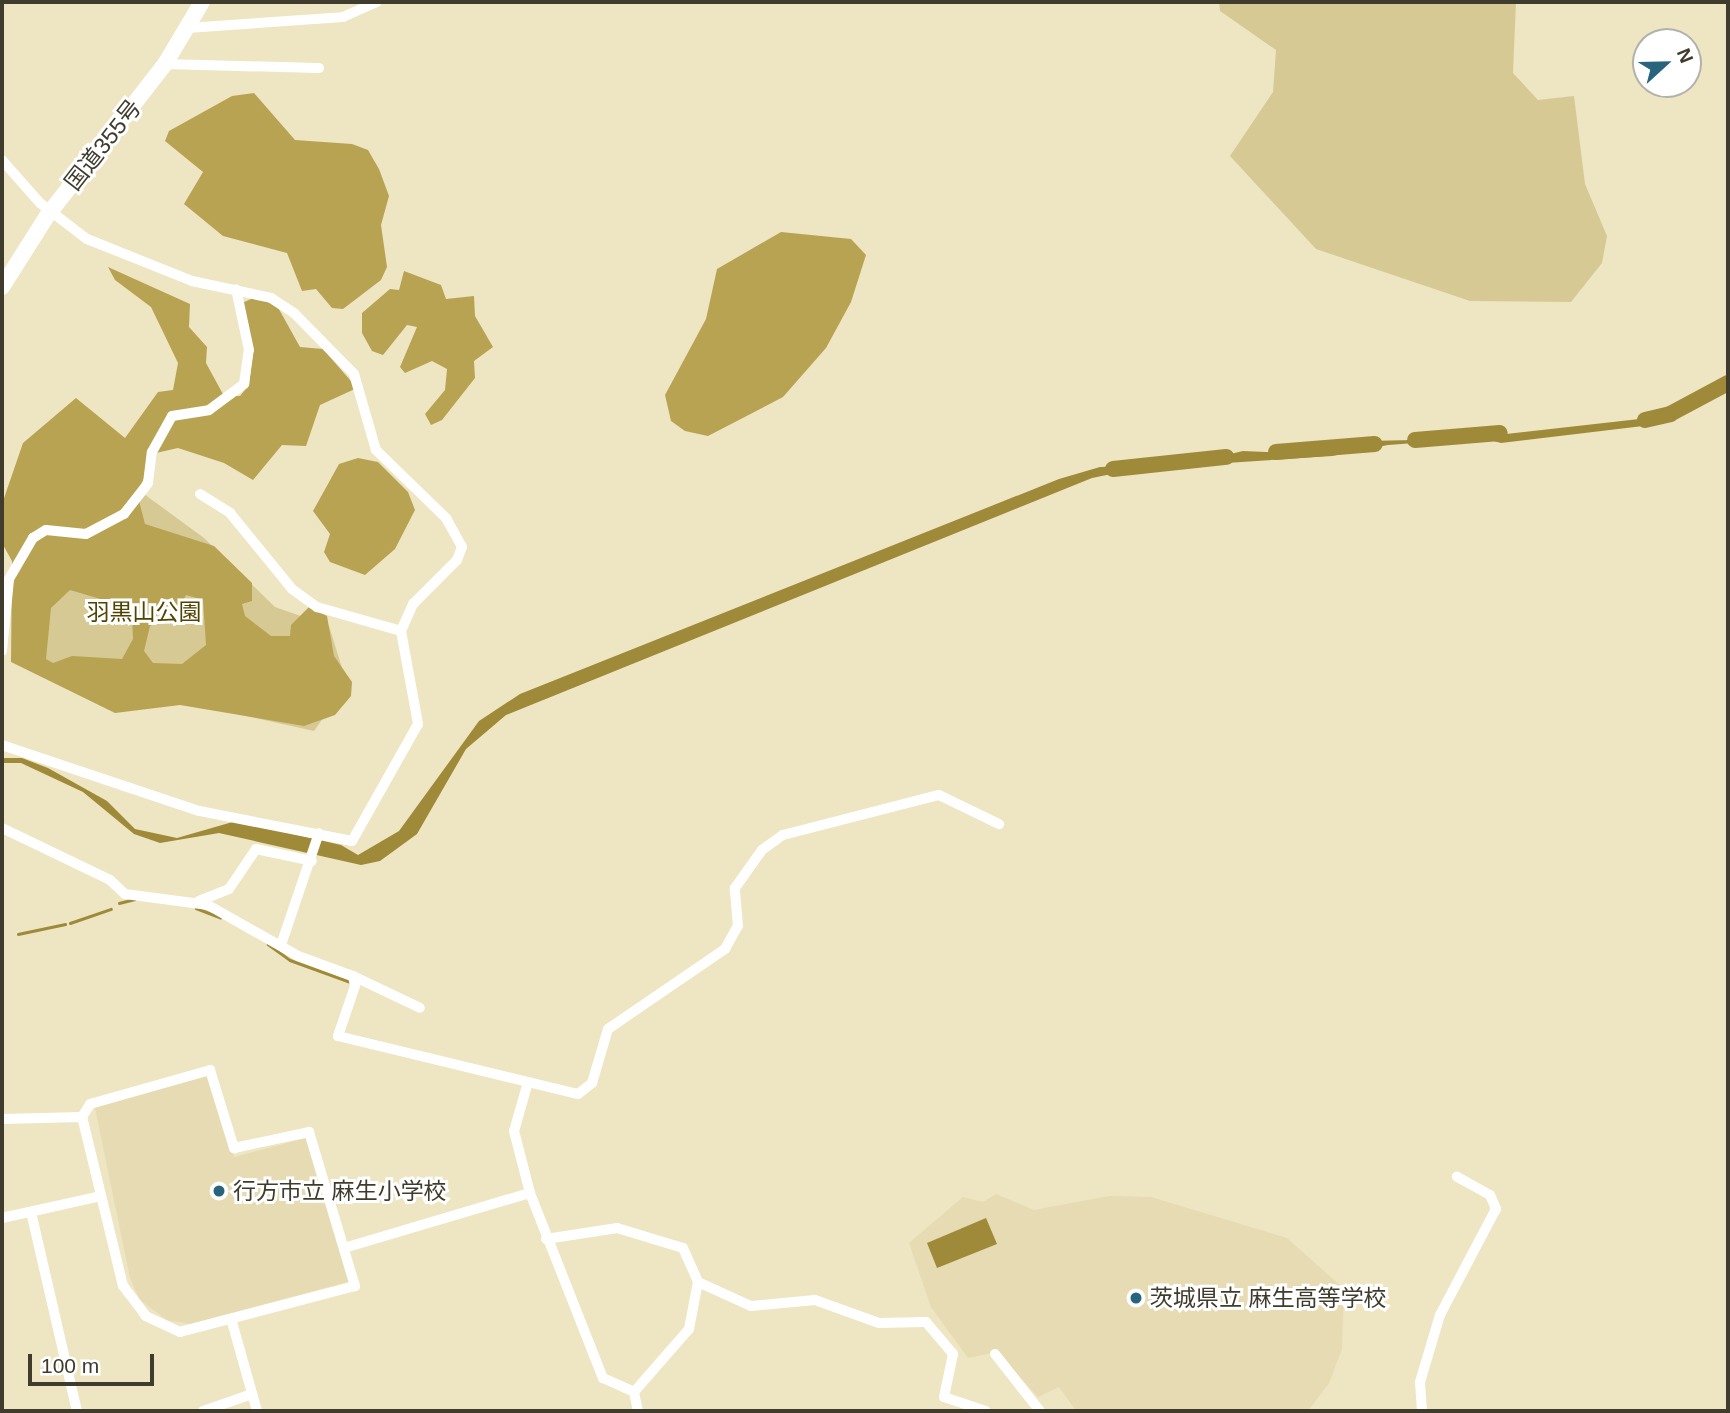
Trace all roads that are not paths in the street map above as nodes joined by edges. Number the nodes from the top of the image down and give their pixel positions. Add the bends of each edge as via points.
1 (202, 2) edge
2 (377, 2) edge
3 (187, 28) junction
4 (165, 64) junction
5 (319, 68) dead end
6 (2, 160) edge
7 (50, 212) junction
8 (2, 287) edge
9 (236, 289) junction
10 (200, 494) dead end
11 (401, 631) junction
12 (2, 651) edge
13 (2, 745) edge
14 (999, 824) dead end
15 (2, 828) edge
16 (319, 835) junction
17 (312, 860) junction
18 (199, 901) junction
19 (281, 945) junction
20 (353, 976) junction
21 (420, 1008) dead end
22 (528, 1082) junction
23 (82, 1117) junction
24 (2, 1119) edge
25 (1457, 1177) dead end
26 (530, 1193) junction
27 (100, 1196) junction
28 (31, 1212) junction
29 (2, 1218) edge
30 (545, 1239) junction
31 (344, 1248) junction
32 (698, 1283) junction
33 (232, 1322) junction
34 (995, 1354) dead end
35 (634, 1392) junction
36 (252, 1394) junction
37 (77, 1411) edge
38 (203, 1411) edge
39 (257, 1411) edge
40 (638, 1411) edge
41 (986, 1411) edge
42 (1040, 1411) edge
43 (1422, 1411) edge

1 - 3 highway, 国道355号
2 - 3 street via 343,17
3 - 4 highway, 国道355号
4 - 5 street
4 - 7 highway, 国道355号
6 - 7 street
7 - 8 highway, 国道355号
7 - 9 street via 98,245 191,281
9 - 11 street via 283,304 354,374 376,450 460,537 460,556 413,604
9 - 12 street via 237,317 249,351 244,384 209,410 172,416 152,452 148,483 124,514 86,534 46,530 33,538 9,579
10 - 11 street via 230,513 292,589 317,607
11 - 16 street via 418,724 357,838
13 - 16 street via 199,811
14 - 22 street via 939,795 794,828 762,850 735,888 738,926 725,949 608,1029 592,1083 578,1094
15 - 18 street via 110,880 125,894
16 - 17 street
17 - 18 street via 256,849 229,889
17 - 19 street
18 - 19 street
19 - 20 street
20 - 21 street
20 - 22 street via 355,986 338,1036
22 - 26 street via 514,1131
23 - 24 street
23 - 27 street
23 - 31 street via 90,1104 210,1070 234,1148 309,1132
25 - 43 street via 1490,1195 1496,1209 1440,1315 1420,1381
26 - 30 street
26 - 31 street
27 - 28 street
27 - 33 street via 123,1286 136,1307 180,1332
28 - 29 street
28 - 37 street
30 - 32 street via 617,1228 683,1248
30 - 35 street via 603,1378
31 - 33 street via 355,1286
32 - 35 street via 689,1329
32 - 41 street via 751,1306 815,1300 879,1323 926,1322 953,1354 944,1397
33 - 36 street
34 - 42 street
35 - 40 street
36 - 38 street
36 - 39 street

